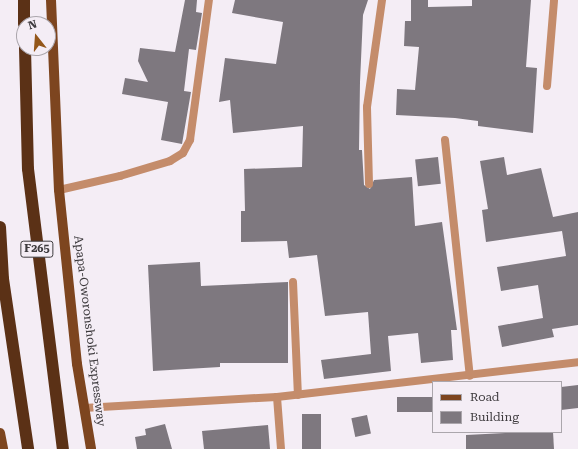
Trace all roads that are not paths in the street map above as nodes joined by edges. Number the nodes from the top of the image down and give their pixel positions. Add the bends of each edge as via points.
1 (24, 0) edge
2 (51, 0) edge
3 (209, 0) edge
4 (382, 0) edge
5 (554, 0) edge
6 (24, 16) edge
7 (25, 56) edge
8 (547, 86) dead end
9 (445, 140) dead end
10 (369, 184) dead end
11 (59, 190) junction
12 (0, 227) edge
13 (293, 282) dead end
14 (578, 362) edge
15 (470, 376) junction
16 (298, 395) junction
17 (277, 397) junction
18 (84, 408) junction
19 (0, 433) edge
20 (3, 449) edge
21 (28, 449) edge
22 (63, 449) edge
23 (91, 449) edge
24 (281, 449) edge

1 - 6 highway
2 - 11 main road, Apapa-Oworonshoki Expressway
3 - 11 street via 190,140 183,153 170,161 120,176
4 - 10 street via 367,107
5 - 8 street
7 - 22 highway, F265 via 28,169
9 - 15 street
11 - 18 main road, Apapa-Oworonshoki Expressway
12 - 21 highway, F265 via 3,278
13 - 16 street
14 - 15 street
15 - 16 street
16 - 17 street
17 - 18 street
17 - 24 street
18 - 23 main road, Apapa-Oworonshoki Expressway
19 - 20 main road

